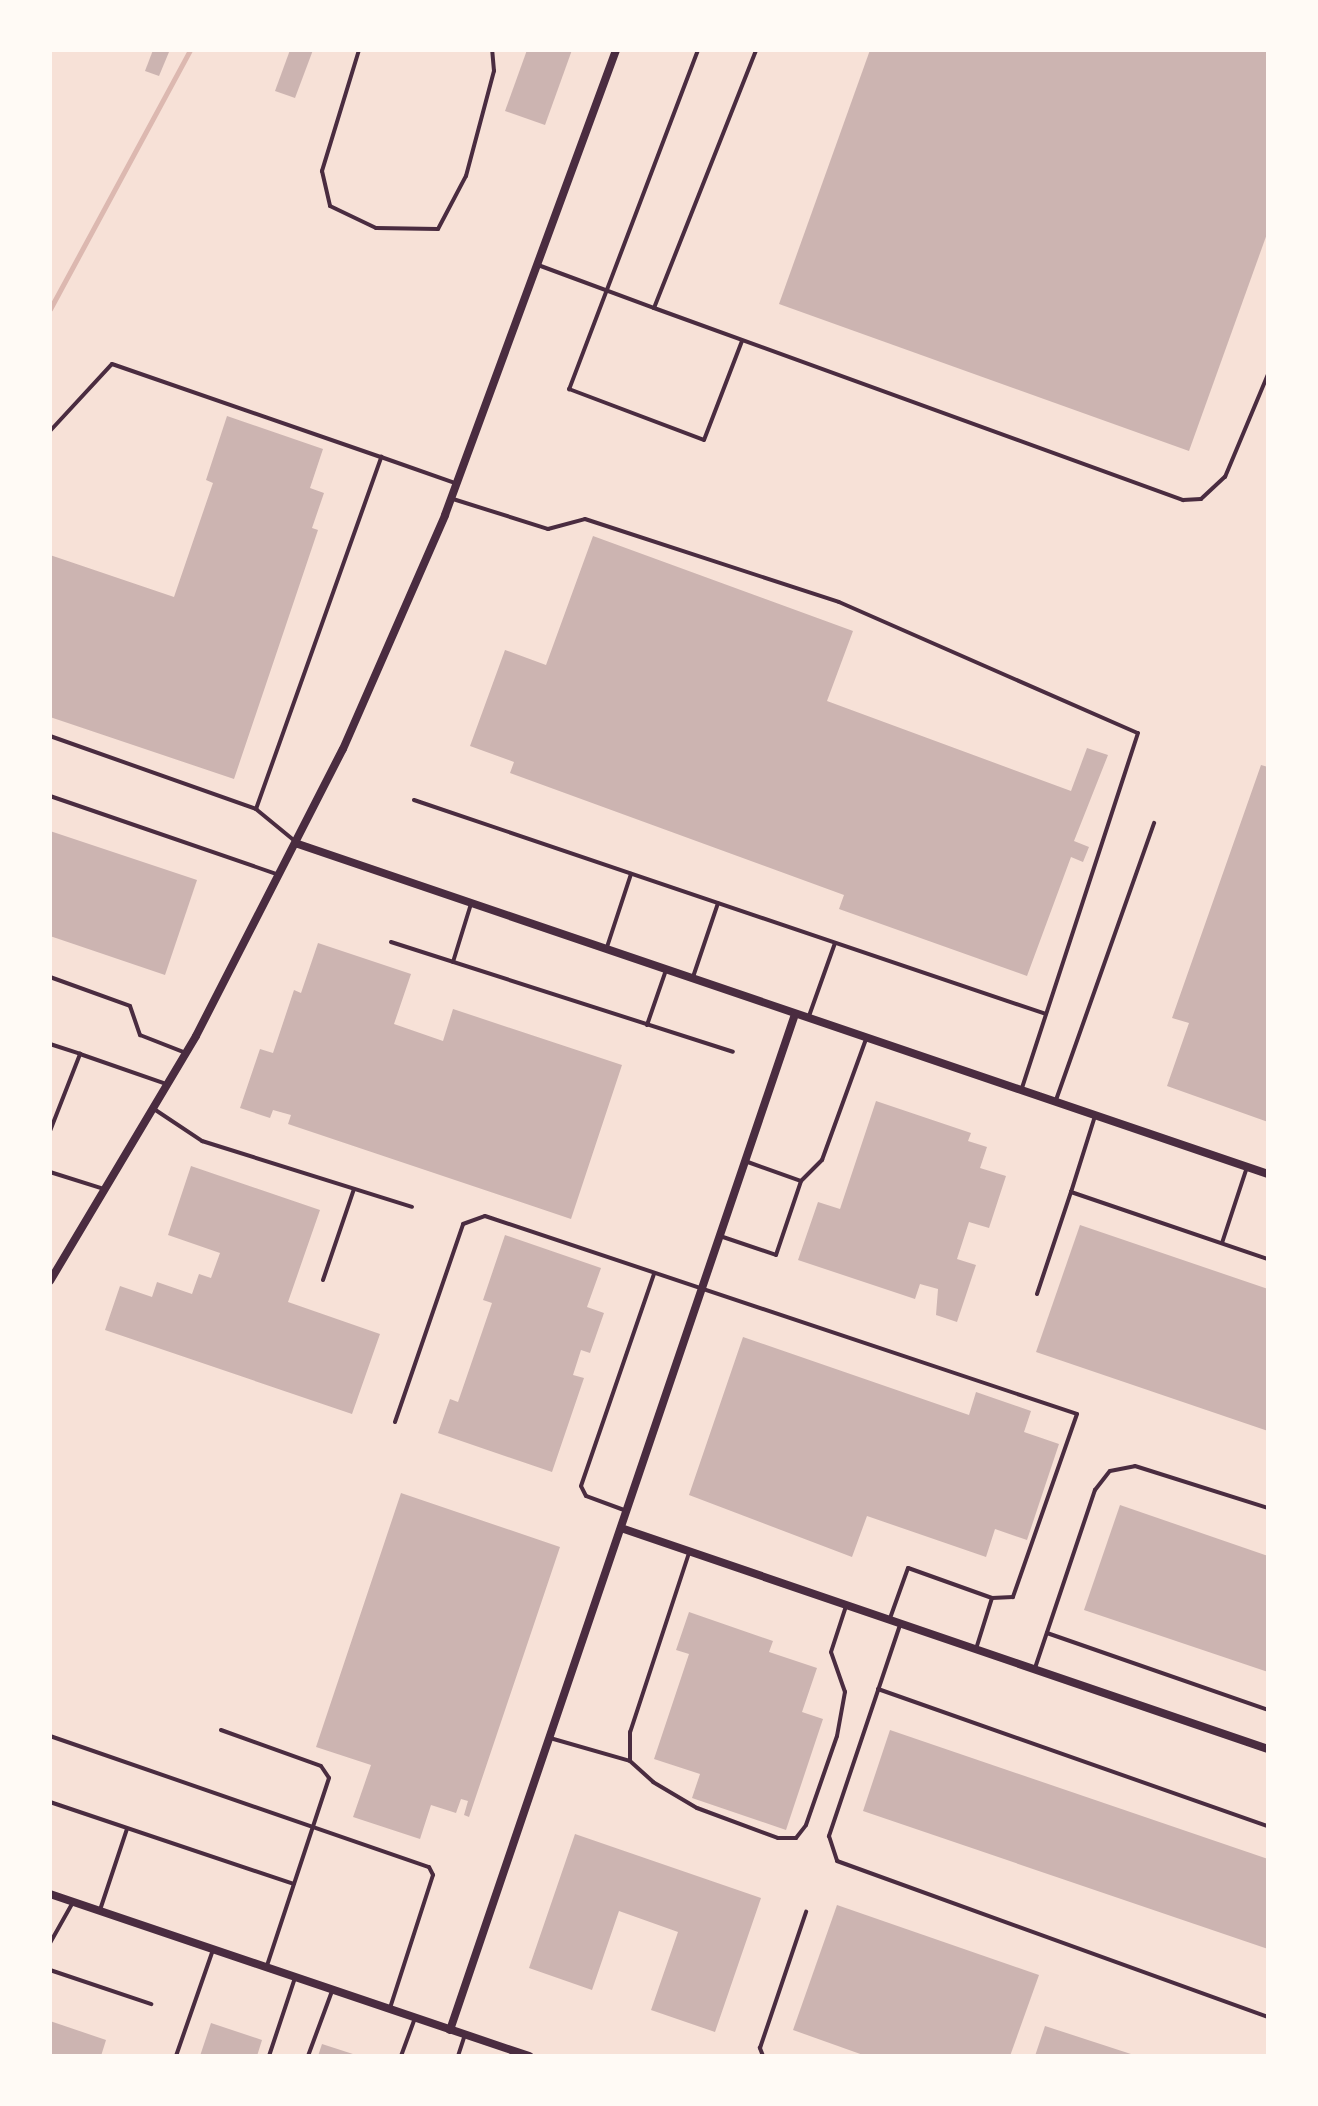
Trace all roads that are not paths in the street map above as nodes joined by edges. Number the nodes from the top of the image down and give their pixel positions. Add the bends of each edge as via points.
1 (359, 50) edge
2 (492, 50) edge
3 (616, 50) edge
4 (698, 50) edge
5 (756, 50) edge
6 (538, 265) junction
7 (606, 291) junction
8 (654, 308) junction
9 (742, 341) junction
10 (1268, 374) edge
11 (50, 431) edge
12 (381, 457) junction
13 (456, 484) junction
14 (451, 498) junction
15 (50, 736) edge
16 (50, 796) edge
17 (414, 800) dead end
18 (256, 809) junction
19 (1154, 823) dead end
20 (298, 844) junction
21 (631, 874) junction
22 (282, 875) junction
23 (471, 903) junction
24 (718, 903) junction
25 (391, 942) dead end
26 (835, 943) junction
27 (606, 949) junction
28 (453, 962) junction
29 (666, 970) junction
30 (50, 977) edge
31 (693, 979) junction
32 (795, 1014) junction
33 (1046, 1014) junction
34 (808, 1018) junction
35 (647, 1025) junction
36 (867, 1038) junction
37 (50, 1044) edge
38 (733, 1052) dead end
39 (186, 1053) junction
40 (80, 1054) junction
41 (168, 1085) junction
42 (1021, 1090) junction
43 (1055, 1102) junction
44 (154, 1109) junction
45 (1095, 1116) junction
46 (50, 1131) edge
47 (745, 1161) junction
48 (1247, 1167) junction
49 (50, 1172) edge
50 (1268, 1174) edge
51 (801, 1181) junction
52 (354, 1189) junction
53 (106, 1190) junction
54 (1071, 1192) junction
55 (412, 1207) dead end
56 (720, 1236) junction
57 (1222, 1243) junction
58 (1268, 1259) edge
59 (654, 1274) junction
60 (323, 1280) dead end
61 (50, 1281) edge
62 (701, 1290) junction
63 (1037, 1294) dead end
64 (395, 1422) dead end
65 (1268, 1508) edge
66 (627, 1511) junction
67 (621, 1528) junction
68 (689, 1553) junction
69 (992, 1598) junction
70 (846, 1606) junction
71 (889, 1621) junction
72 (900, 1625) junction
73 (1047, 1633) junction
74 (976, 1650) junction
75 (1034, 1670) junction
76 (878, 1689) junction
77 (1268, 1710) edge
78 (221, 1730) dead end
79 (50, 1736) edge
80 (550, 1738) junction
81 (1268, 1749) edge
82 (630, 1761) junction
83 (50, 1802) edge
84 (1268, 1826) edge
85 (313, 1827) junction
86 (128, 1828) junction
87 (294, 1884) junction
88 (50, 1894) edge
89 (73, 1902) junction
90 (100, 1910) junction
91 (806, 1912) dead end
92 (50, 1943) edge
93 (213, 1950) junction
94 (266, 1968) junction
95 (50, 1970) edge
96 (295, 1978) junction
97 (332, 1990) junction
98 (151, 2004) dead end
99 (389, 2009) junction
100 (1268, 2017) edge
101 (415, 2018) junction
102 (450, 2030) junction
103 (465, 2035) junction
104 (176, 2056) edge
105 (269, 2056) edge
106 (308, 2056) edge
107 (401, 2056) edge
108 (458, 2056) edge
109 (529, 2056) edge
110 (763, 2056) edge

1 - 2 lane via 322,171 330,206 376,228 438,229 466,176 494,71
3 - 6 street
4 - 7 lane
5 - 8 lane
6 - 7 lane
6 - 13 street
7 - 8 lane
7 - 9 lane via 569,389 704,440
8 - 9 lane
9 - 10 lane via 1183,500 1201,499 1225,477
11 - 12 lane via 112,364
12 - 13 lane
12 - 18 lane
13 - 14 street
14 - 20 street via 383,662
14 - 33 lane via 548,529 585,519 839,602 1138,733
15 - 18 lane
16 - 22 lane
17 - 21 lane
18 - 20 lane
19 - 43 lane
20 - 22 street
20 - 23 street
21 - 24 lane
21 - 27 lane
22 - 39 street
23 - 27 street
23 - 28 lane
24 - 26 lane
24 - 31 lane
25 - 28 lane
26 - 33 lane
26 - 34 lane
27 - 29 street
28 - 35 lane
29 - 31 street
29 - 35 lane
30 - 39 lane via 130,1006 140,1035
31 - 32 street
32 - 34 street
32 - 47 street
33 - 42 lane
34 - 36 street
35 - 38 lane
36 - 42 street
36 - 51 lane via 822,1160
37 - 40 lane
39 - 41 street
40 - 41 lane
40 - 46 lane
41 - 44 street
42 - 43 street
43 - 45 street
44 - 52 lane via 202,1141
44 - 53 street
45 - 48 street
45 - 54 lane
47 - 51 lane
47 - 56 street
48 - 50 street
48 - 57 lane
49 - 53 lane
51 - 56 lane via 776,1255
52 - 55 lane
52 - 60 lane
53 - 61 street
54 - 57 lane
54 - 63 lane
56 - 62 street
57 - 58 lane
59 - 62 lane
59 - 64 lane via 485,1216 463,1224
59 - 66 lane via 581,1486 586,1496
62 - 66 street
62 - 69 lane via 1077,1414 1013,1597
65 - 73 lane via 1135,1466 1110,1471 1095,1490
66 - 67 street
67 - 68 street
67 - 80 street
68 - 70 street
68 - 82 lane via 630,1732
69 - 71 lane via 908,1568
69 - 74 lane
70 - 71 street
70 - 82 lane via 831,1652 845,1692 837,1736 806,1825 796,1838 778,1838 697,1808
71 - 72 street
72 - 74 street
72 - 76 lane
73 - 75 lane
73 - 77 lane
74 - 75 street
75 - 81 street
76 - 84 lane
76 - 100 lane via 829,1836 837,1861
78 - 85 lane via 321,1766 329,1778
79 - 85 lane
80 - 82 lane
80 - 102 street
83 - 86 lane
85 - 87 lane
85 - 99 lane via 429,1867 433,1875
86 - 87 lane
86 - 90 lane
87 - 94 lane
88 - 89 street
89 - 90 street
89 - 92 lane
90 - 93 street
91 - 110 lane via 760,2048
93 - 94 street
93 - 104 lane
94 - 96 street
95 - 98 lane
96 - 97 street
96 - 105 lane
97 - 99 street
97 - 106 lane
99 - 101 street
101 - 102 street
101 - 107 lane
102 - 103 street
103 - 108 lane
103 - 109 street

